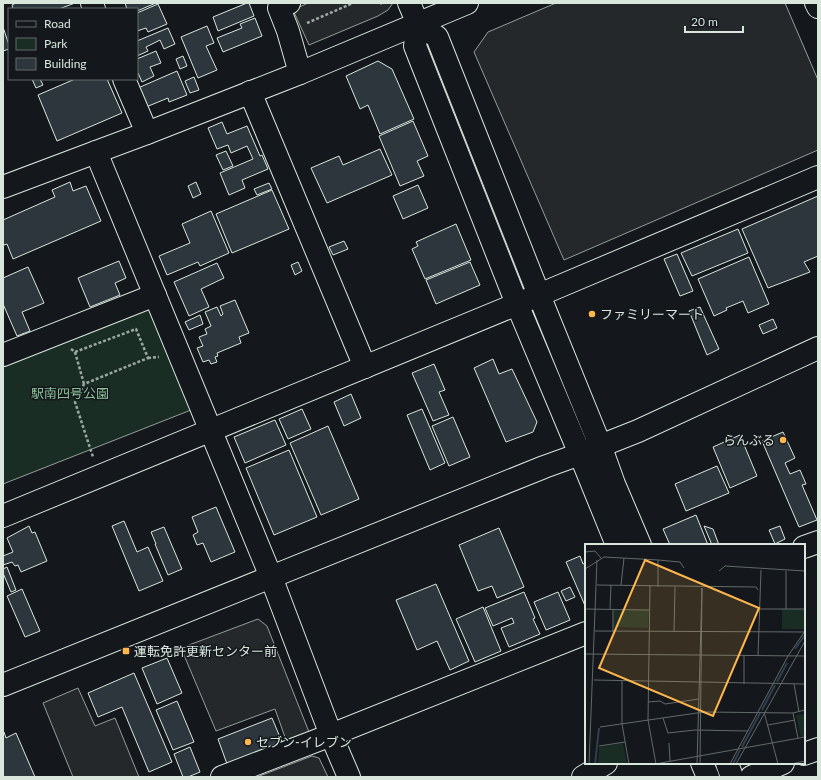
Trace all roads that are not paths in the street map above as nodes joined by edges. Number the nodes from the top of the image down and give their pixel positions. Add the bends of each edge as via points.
1 (269, 3) edge
2 (289, 3) edge
3 (409, 3) edge
4 (467, 3) edge
5 (816, 3) edge
6 (818, 7) edge
7 (418, 24) junction
8 (300, 73) junction
9 (124, 80) edge
10 (250, 92) junction
11 (147, 133) junction
12 (96, 152) junction
13 (818, 177) edge
14 (3, 187) edge
15 (155, 295) junction
16 (539, 295) junction
17 (516, 304) junction
18 (818, 348) edge
19 (3, 355) edge
20 (365, 367) junction
21 (211, 430) junction
22 (600, 445) junction
23 (580, 454) junction
24 (3, 516) edge
25 (818, 542) edge
26 (617, 544) edge
27 (640, 544) edge
28 (805, 547) edge
29 (271, 577) junction
30 (585, 633) edge
31 (3, 685) edge
32 (331, 735) junction
33 (818, 749) edge
34 (805, 754) edge
35 (604, 764) edge
36 (702, 764) edge
37 (726, 764) edge
38 (781, 764) edge
39 (222, 777) edge
40 (349, 777) edge
41 (583, 777) edge
42 (708, 777) edge
43 (732, 777) edge
44 (751, 777) edge

1 - 8 street
2 - 8 street via 279,8
3 - 7 street
4 - 7 street
5 - 6 street
7 - 8 street
7 - 16 street via 437,37
7 - 17 street via 415,46
8 - 10 street
9 - 11 street
10 - 11 street
10 - 20 street
11 - 12 street
12 - 14 street
12 - 15 street
13 - 16 street
15 - 19 street
15 - 21 street
16 - 17 street
16 - 22 street
17 - 20 street
17 - 23 street
18 - 22 street via 638,431
20 - 21 street
21 - 24 street
21 - 29 street
22 - 23 street
22 - 27 street
23 - 26 street
23 - 29 street
25 - 28 street
29 - 31 street
29 - 32 street
30 - 32 street
32 - 39 street
32 - 40 street
33 - 34 street
35 - 41 street
36 - 42 street
37 - 43 street
38 - 44 street

